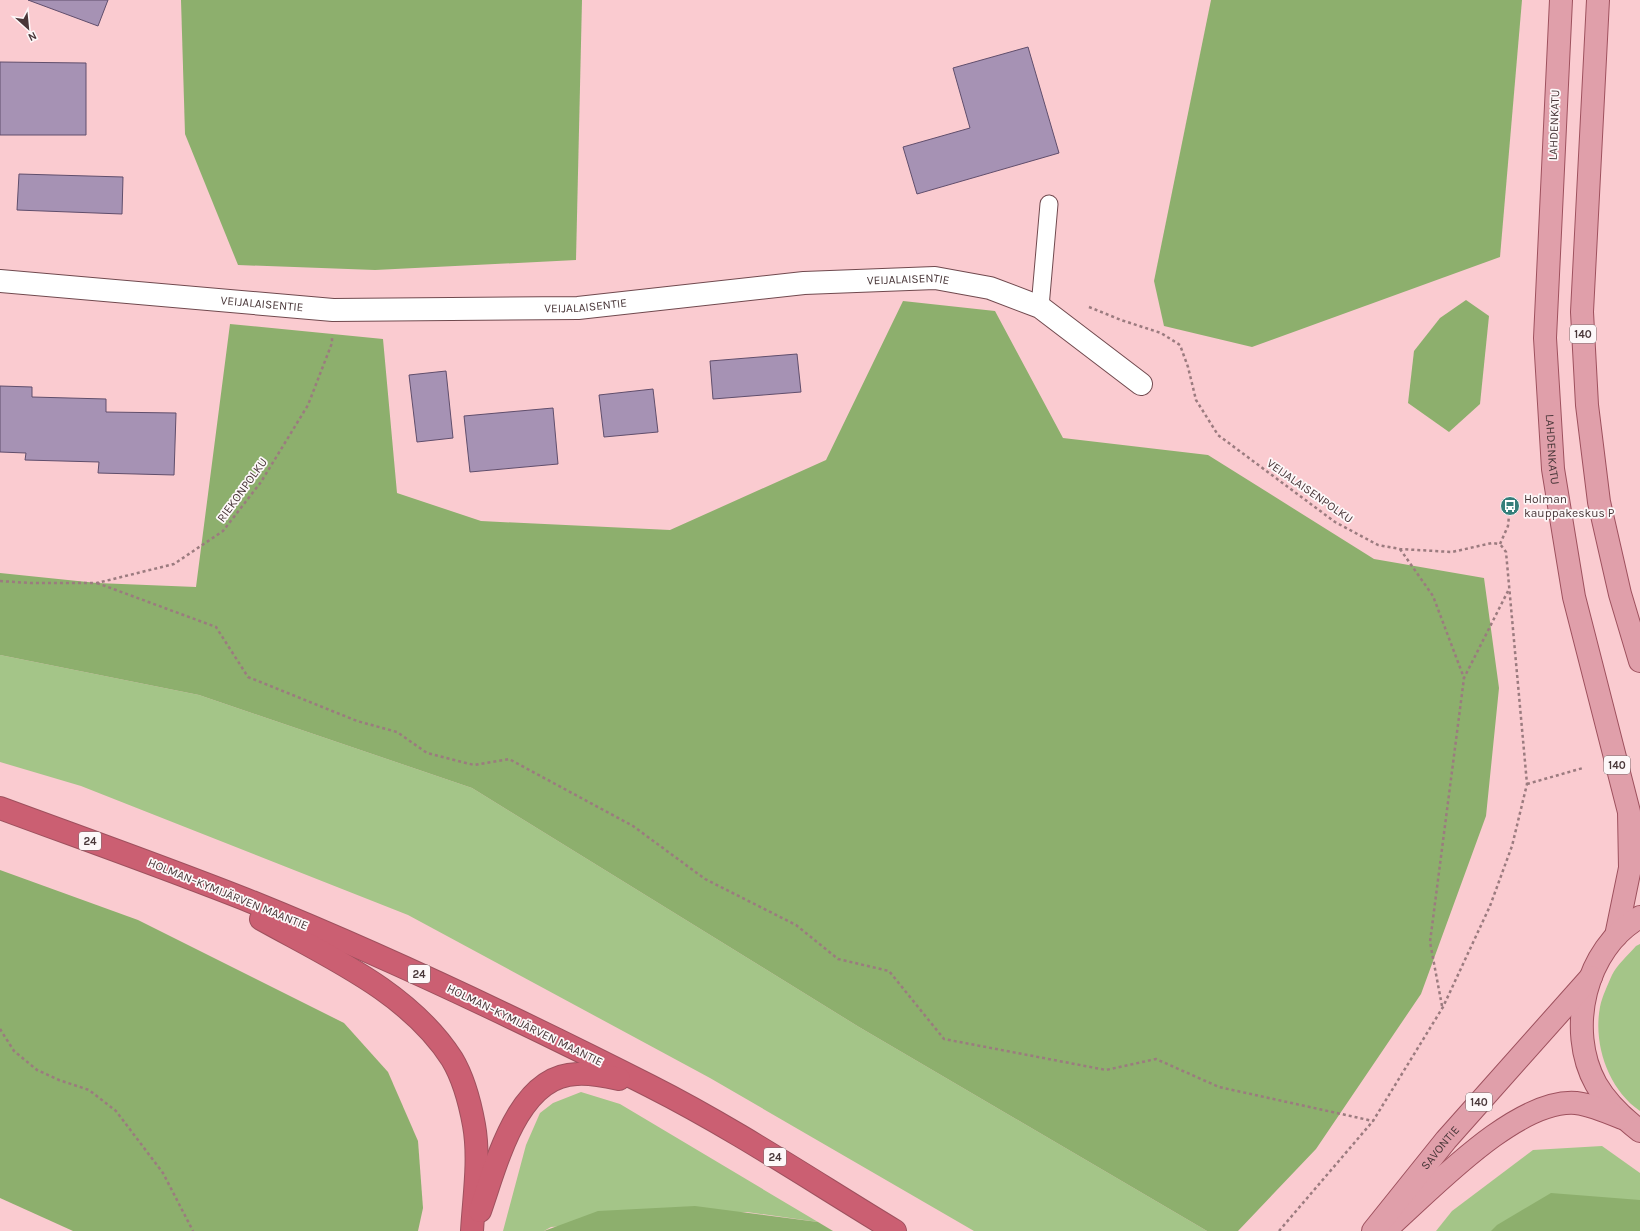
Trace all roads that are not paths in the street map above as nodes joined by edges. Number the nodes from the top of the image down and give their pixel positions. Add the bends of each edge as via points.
1 (1561, 0) edge
2 (1598, 0) edge
3 (1050, 204) dead end
4 (0, 280) edge
5 (1040, 307) junction
6 (1141, 384) dead end
7 (1640, 662) edge
8 (0, 808) edge
9 (180, 874) junction
10 (1640, 917) edge
11 (1616, 936) junction
12 (1590, 977) junction
13 (652, 1087) junction
14 (1622, 1118) junction
15 (1640, 1131) edge
16 (473, 1231) edge
17 (895, 1231) edge
18 (1373, 1231) edge
19 (1385, 1231) edge

1 - 11 main road, LAHDENKATU / 140 via 1546,345 1553,469 1574,597 1629,812 1630,868
2 - 7 main road, 140 via 1582,312 1587,405 1599,502 1620,594
3 - 5 lane
4 - 5 street, VEIJALAISENTIE via 333,310 578,308 804,283 935,278 990,288
5 - 6 street, VEIJALAISENTIE
8 - 9 highway, HOLMAN–KYMIJÄRVEN MAANTIE / 24
9 - 13 highway, HOLMAN–KYMIJÄRVEN MAANTIE / 24 via 382,957
9 - 16 highway via 374,983 410,1011 435,1036 453,1060 467,1091 474,1127 476,1162
10 - 11 main road, 140
11 - 12 main road, 140 via 1601,955
12 - 14 main road, 140 via 1583,1007 1582,1037 1587,1062 1597,1084
12 - 18 main road, SAVONTIE / 140 via 1446,1140
13 - 16 highway via 601,1075 576,1073 555,1079 535,1092 518,1114
13 - 17 highway, HOLMAN–KYMIJÄRVEN MAANTIE / 24 via 753,1144
14 - 15 main road, 140
14 - 19 main road, SAVONTIE / 140 via 1577,1103 1557,1104 1528,1114 1498,1132

